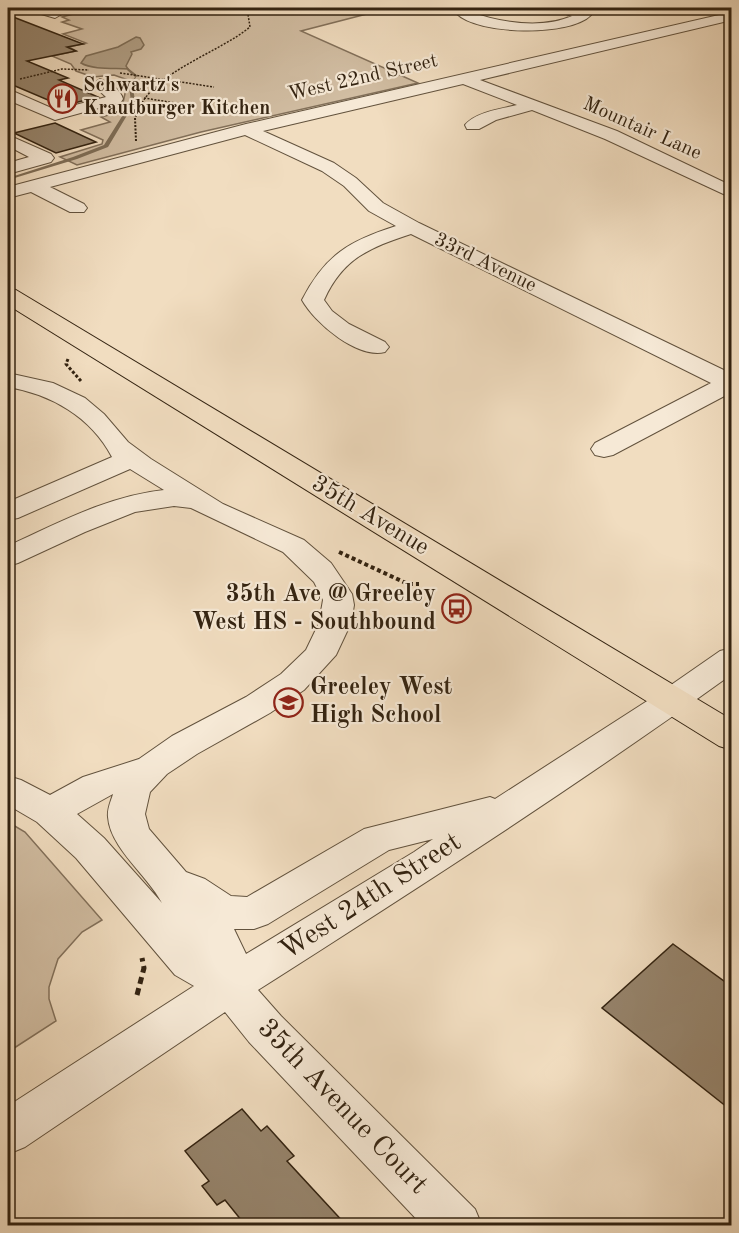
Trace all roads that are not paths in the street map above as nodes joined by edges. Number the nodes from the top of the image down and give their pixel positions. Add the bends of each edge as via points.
1 (36, 8) edge
2 (467, 8) edge
3 (562, 8) edge
4 (55, 14) dead end
5 (732, 16) edge
6 (96, 77) road end
7 (462, 78) junction
8 (10, 87) edge
9 (533, 105) junction
10 (473, 125) dead end
11 (246, 129) junction
12 (8, 140) edge
13 (10, 167) edge
14 (33, 186) junction
15 (8, 192) edge
16 (732, 194) edge
17 (77, 208) dead end
18 (412, 227) junction
19 (8, 295) edge
20 (377, 347) dead end
21 (8, 380) edge
22 (731, 384) edge
23 (604, 448) dead end
24 (120, 459) junction
25 (201, 502) junction
26 (128, 504) junction
27 (8, 513) edge
28 (8, 557) edge
29 (732, 658) edge
30 (672, 700) junction
31 (732, 737) edge
32 (147, 770) junction
33 (8, 789) edge
34 (515, 804) junction
35 (50, 812) junction
36 (172, 881) junction
37 (229, 986) junction
38 (8, 1132) edge
39 (457, 1226) edge

1 - 4 street
2 - 3 street via 463,13 529,27 549,26 585,15
5 - 7 street, West 22nd Street
6 - 8 street via 115,99 55,115
7 - 9 street, Mountair Lane
7 - 11 street, West 22nd Street
9 - 10 street
9 - 16 street, Mountair Lane via 611,135
11 - 14 street, West 22nd Street
11 - 18 street, 33rd Avenue via 328,167 376,207
12 - 13 street via 45,158
14 - 15 street, West 22nd Street
14 - 17 street
18 - 20 street via 362,244 344,255 319,286 313,300 336,325
18 - 22 street, 33rd Avenue
19 - 30 main road, 35th Avenue
21 - 24 street via 45,388 74,401 96,420
22 - 23 street
24 - 25 street
24 - 26 street via 146,481 141,493
24 - 27 street
25 - 26 street via 169,496
25 - 32 street via 291,544 304,554 332,586 338,600 335,622 329,641 312,666 288,687
26 - 28 street
29 - 30 street, West 24th Street
30 - 31 main road, 35th Avenue
30 - 34 street, West 24th Street
32 - 35 street via 96,786
32 - 36 street via 130,794 126,815 134,836
33 - 35 street
34 - 36 street via 378,839 254,913 236,914 219,909 194,890
34 - 37 street, West 24th Street
35 - 37 street via 90,848 190,963
36 - 37 street via 180,899 221,942
37 - 38 street, West 24th Street
37 - 39 street, 35th Avenue Court via 265,1029

